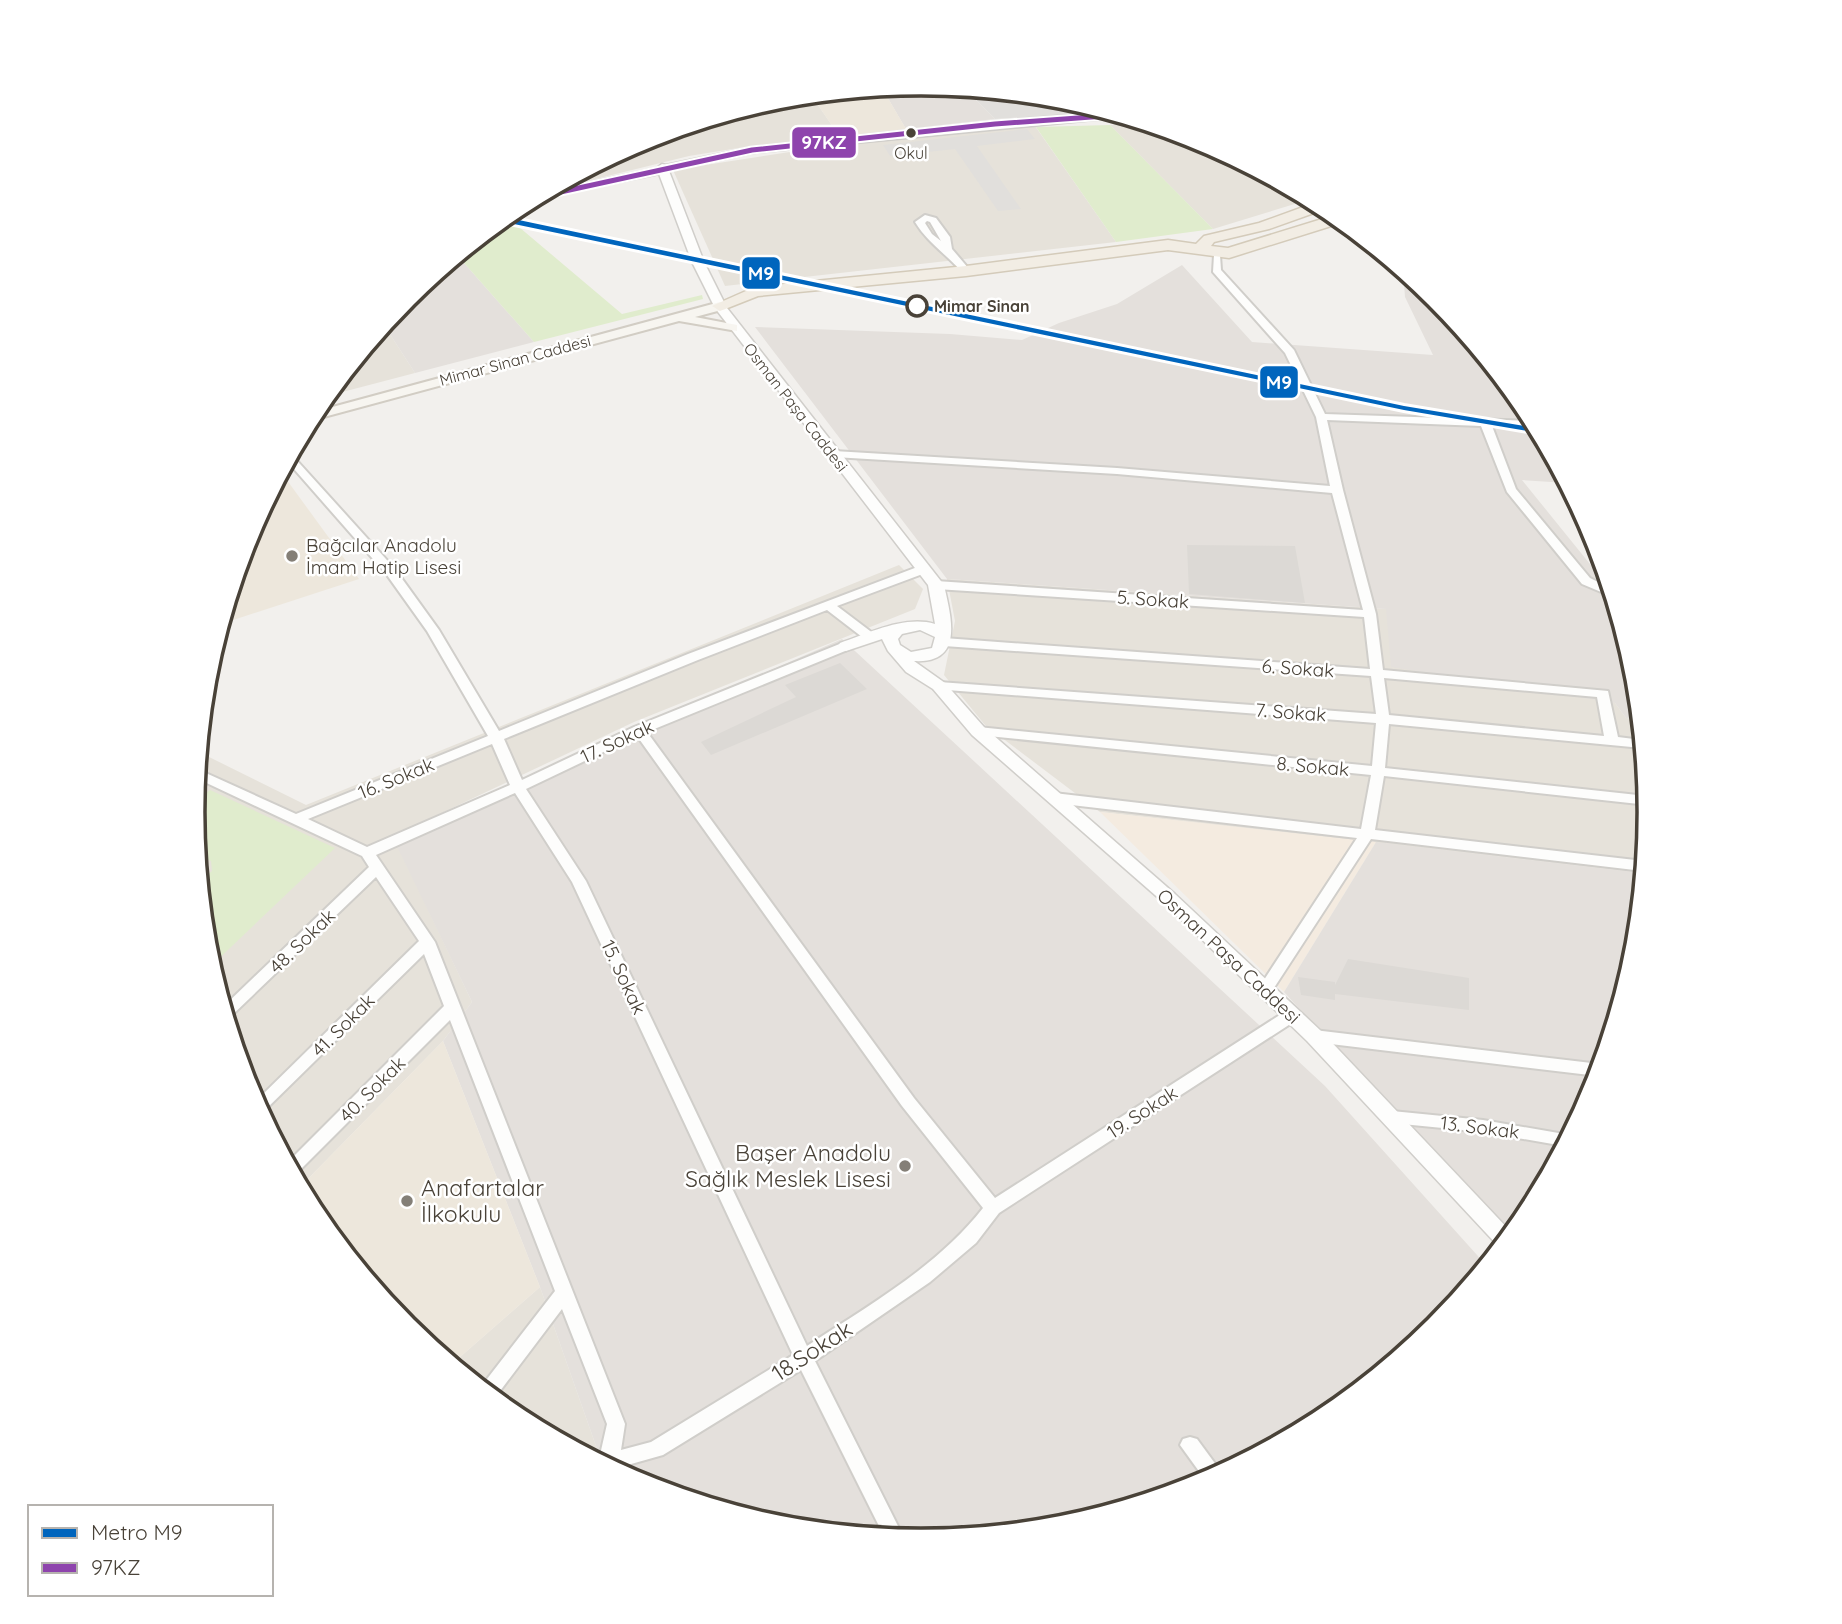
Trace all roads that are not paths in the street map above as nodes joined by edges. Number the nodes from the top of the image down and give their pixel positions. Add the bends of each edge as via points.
1 (1090, 117) edge
2 (662, 167) junction
3 (567, 190) edge
4 (1308, 210) edge
5 (1327, 222) edge
6 (947, 250) dead end
7 (1213, 254) junction
8 (966, 271) junction
9 (718, 303) junction
10 (673, 318) junction
11 (732, 328) junction
12 (334, 403) edge
13 (327, 413) edge
14 (1321, 417) junction
15 (1486, 424) junction
16 (1522, 424) edge
17 (834, 454) junction
18 (295, 464) edge
19 (1337, 490) junction
20 (924, 569) junction
21 (936, 585) junction
22 (1601, 588) edge
23 (829, 606) junction
24 (1370, 614) junction
25 (904, 627) junction
26 (870, 637) junction
27 (942, 642) junction
28 (846, 646) junction
29 (896, 651) junction
30 (1377, 673) junction
31 (939, 686) junction
32 (1383, 719) junction
33 (639, 730) junction
34 (978, 731) junction
35 (496, 737) junction
36 (1612, 742) junction
37 (1633, 743) edge
38 (1378, 772) junction
39 (206, 777) edge
40 (518, 787) junction
41 (1054, 798) junction
42 (1636, 800) edge
43 (296, 820) junction
44 (1367, 834) junction
45 (367, 853) junction
46 (1634, 865) edge
47 (378, 867) junction
48 (427, 942) junction
49 (1265, 990) junction
50 (233, 1007) edge
51 (453, 1007) junction
52 (1292, 1015) junction
53 (1314, 1036) junction
54 (1589, 1069) edge
55 (266, 1101) edge
56 (1392, 1117) junction
57 (1558, 1138) edge
58 (297, 1163) edge
59 (993, 1208) junction
60 (1499, 1234) edge
61 (565, 1291) junction
62 (804, 1357) junction
63 (493, 1385) edge
64 (1190, 1445) dead end
65 (609, 1456) edge
66 (619, 1460) edge
67 (1207, 1468) edge
68 (890, 1527) edge

1 - 2 street via 768,148
2 - 3 street
2 - 9 street, Osman Paşa Caddesi
4 - 7 main road via 1209,239 1203,245
5 - 7 main road via 1243,250
6 - 8 street
7 - 8 main road via 1168,245
7 - 14 street via 1216,270 1290,352
8 - 9 main road via 755,292
9 - 10 main road, Mimar Sinan Caddesi
9 - 11 street, Osman Paşa Caddesi
9 - 12 main road, Mimar Sinan Caddesi
10 - 11 main road
10 - 13 main road, Mimar Sinan Caddesi
11 - 17 street, Osman Paşa Caddesi
14 - 15 street
14 - 19 street
15 - 16 street
15 - 22 street via 1511,490 1562,556 1586,581
17 - 19 street
17 - 20 street, Osman Paşa Caddesi
18 - 35 street, 15. Sokak via 391,572 433,630
19 - 24 street
20 - 21 street, Osman Paşa Caddesi
20 - 23 street, 16. Sokak
21 - 24 street, 5. Sokak
21 - 25 street via 925,614
21 - 27 street, Osman Paşa Caddesi
23 - 26 street
23 - 35 street, 16. Sokak
24 - 30 street
25 - 26 street, 17. Sokak
25 - 27 street via 928,626
25 - 29 street via 890,639
26 - 28 street, 17. Sokak
27 - 29 street via 920,657
27 - 30 street, 6. Sokak
27 - 31 street, Osman Paşa Caddesi via 934,668
28 - 29 street via 872,645
28 - 33 street, 17. Sokak
29 - 31 street, Osman Paşa Caddesi via 912,669
30 - 32 street
30 - 36 street, 6. Sokak via 1603,694
31 - 32 street, 7. Sokak
31 - 34 street, Osman Paşa Caddesi
32 - 36 street, 7. Sokak
32 - 38 street
33 - 40 street, 17. Sokak
33 - 59 street via 900,1091
34 - 38 street, 8. Sokak
34 - 41 street, Osman Paşa Caddesi
35 - 40 street, 15. Sokak
35 - 43 street, 16. Sokak
36 - 37 street, 7. Sokak
38 - 42 street, 8. Sokak
38 - 44 street
39 - 43 street
40 - 45 street, 17. Sokak
40 - 62 street, 15. Sokak via 579,881
41 - 44 street
41 - 49 street, Osman Paşa Caddesi
43 - 45 street
44 - 46 street
44 - 49 street
45 - 47 street
47 - 48 street
47 - 50 street, 48. Sokak
48 - 51 street
48 - 55 street, 41. Sokak
49 - 52 street, Osman Paşa Caddesi
51 - 58 street, 40. Sokak
51 - 61 street
52 - 53 street, Osman Paşa Caddesi
52 - 59 street, 19. Sokak
53 - 54 street
53 - 56 street, Osman Paşa Caddesi
56 - 57 street, 13. Sokak
56 - 60 street, Osman Paşa Caddesi
59 - 62 street, 18.Sokak via 970,1238 924,1278
61 - 63 street
61 - 65 street via 616,1424
62 - 66 street, 18.Sokak via 656,1449
62 - 68 street, 15. Sokak
64 - 67 street

